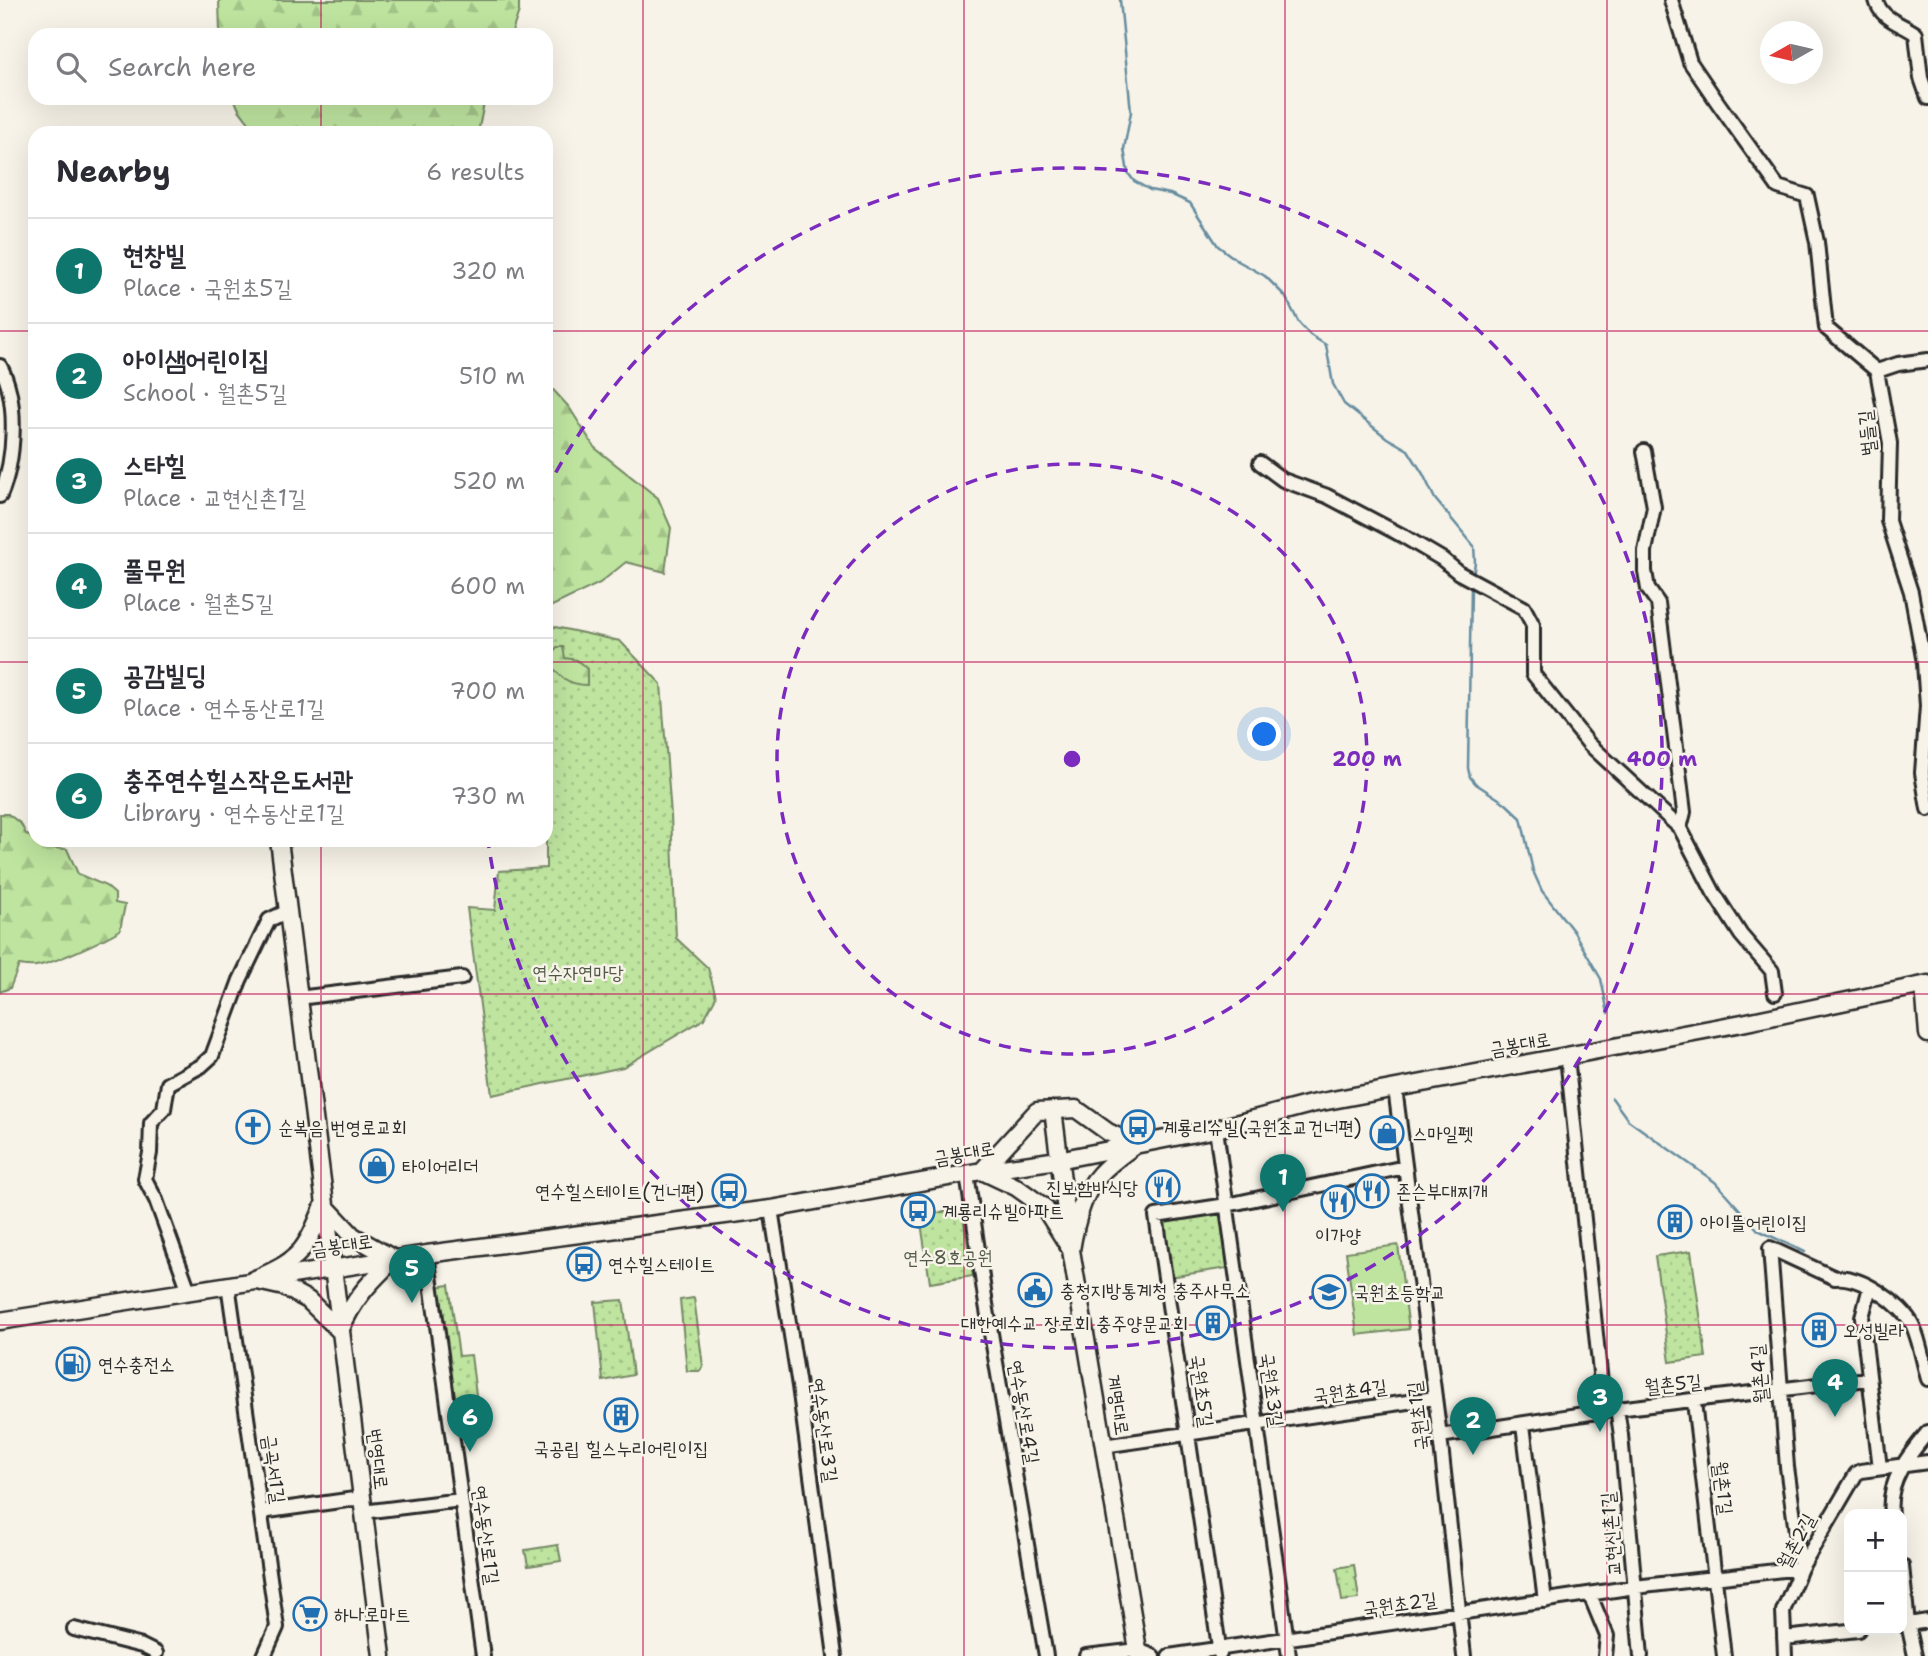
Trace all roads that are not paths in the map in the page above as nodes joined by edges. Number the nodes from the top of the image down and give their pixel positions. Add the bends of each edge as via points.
1 (1671, 0) edge
2 (1876, 0) edge
3 (1928, 98) edge
4 (1928, 360) edge
5 (0, 366) edge
6 (1877, 371) junction
7 (1644, 451) dead end
8 (1260, 463) dead end
9 (0, 496) edge
10 (1928, 809) edge
11 (1680, 828) junction
12 (280, 847) edge
13 (286, 912) junction
14 (462, 978) dead end
15 (1926, 984) edge
16 (1775, 993) dead end
17 (298, 998) junction
18 (1928, 1034) edge
19 (1567, 1057) junction
20 (1395, 1088) junction
21 (1053, 1110) junction
22 (1216, 1129) junction
23 (1135, 1145) junction
24 (1058, 1160) junction
25 (1405, 1167) junction
26 (974, 1172) junction
27 (324, 1205) junction
28 (1227, 1205) junction
29 (771, 1209) junction
30 (1070, 1251) junction
31 (428, 1254) junction
32 (394, 1259) junction
33 (331, 1268) junction
34 (253, 1280) junction
35 (228, 1284) junction
36 (1870, 1287) junction
37 (190, 1291) junction
38 (0, 1321) edge
39 (340, 1331) junction
40 (1868, 1379) junction
41 (1928, 1379) edge
42 (1780, 1390) junction
43 (1435, 1398) junction
44 (1694, 1402) junction
45 (1611, 1410) junction
46 (1258, 1424) junction
47 (1523, 1425) junction
48 (1928, 1432) edge
49 (1189, 1434) junction
50 (1440, 1437) junction
51 (1103, 1446) junction
52 (1928, 1462) edge
53 (1901, 1465) junction
54 (1880, 1468) junction
55 (461, 1500) junction
56 (362, 1505) junction
57 (1890, 1509) edge
58 (261, 1512) junction
59 (1801, 1568) junction
60 (1716, 1579) junction
61 (1635, 1587) junction
62 (1590, 1594) junction
63 (1545, 1601) junction
64 (1458, 1615) junction
65 (1928, 1621) edge
66 (1907, 1624) edge
67 (74, 1629) dead end
68 (1907, 1630) edge
69 (1844, 1632) edge
70 (1784, 1638) junction
71 (1287, 1640) junction
72 (1220, 1652) edge
73 (156, 1653) dead end
74 (1138, 1653) edge
75 (264, 1656) edge
76 (382, 1656) edge
77 (483, 1656) edge
78 (835, 1656) edge
79 (1046, 1656) edge
80 (1086, 1656) edge
81 (1153, 1656) edge
82 (1169, 1656) edge
83 (1289, 1656) edge
84 (1464, 1656) edge
85 (1605, 1656) edge
86 (1641, 1656) edge
87 (1724, 1656) edge
88 (1785, 1656) edge
89 (1915, 1656) edge

1 - 6 street via 1690,62 1718,103 1777,187 1807,196 1826,328
2 - 3 street via 1890,20 1916,34
4 - 6 street
5 - 9 street via 7,378 14,441 10,472
6 - 10 street, 벌들길 via 1890,443 1888,521 1911,592 1924,663 1927,706 1922,774
7 - 11 street via 1654,507 1645,571 1648,589 1658,603 1684,812
8 - 11 street via 1283,480 1327,496 1403,536 1524,608 1533,625 1533,674 1589,744
11 - 16 street via 1741,935 1772,971
12 - 13 street, 번영대로
13 - 17 street, 번영대로
13 - 37 street via 269,920 212,1056 168,1084 164,1109 151,1123 145,1179
14 - 17 street
15 - 18 street
15 - 19 street, 금봉대로
17 - 27 street, 번영대로
19 - 20 street, 금봉대로
19 - 45 street, 교현신촌1길
20 - 22 street, 금봉대로
20 - 25 street, 국원초1길
21 - 23 street via 1076,1109
21 - 24 street, 계명대로
21 - 26 street via 1037,1111
22 - 23 street, 금봉대로
22 - 28 street, 국원초3길
23 - 24 street, 금봉대로
23 - 30 street via 1093,1183
24 - 26 street, 금봉대로
24 - 30 street, 계명대로
25 - 28 street, 국원초5길
25 - 43 street, 국원초1길
26 - 29 street, 금봉대로
26 - 30 street via 1016,1187 1044,1207
26 - 79 street, 연수동산로4길 via 985,1298
27 - 32 street via 354,1236
27 - 33 street, 번영대로
27 - 34 street via 301,1251 284,1267
28 - 46 street, 국원초3길
28 - 49 street, 국원초5길 via 1156,1216
29 - 31 street, 금봉대로
29 - 78 street, 연수동산로3길
30 - 51 street, 계명대로
31 - 32 street, 금봉대로
31 - 55 street, 연수동산로1길
32 - 33 street, 금봉대로
32 - 39 street via 360,1293
33 - 34 street, 금봉대로
33 - 39 street, 번영대로
34 - 35 street, 금봉대로
34 - 39 street via 284,1287 308,1300
35 - 37 street, 금봉대로
35 - 58 street, 금곡서1길
36 - 40 street via 1863,1317
36 - 41 street via 1887,1297 1912,1324
36 - 42 street, 월촌4길 via 1835,1278 1770,1248
37 - 38 street, 금봉대로
39 - 56 street, 번영대로
40 - 42 street, 월촌5길
40 - 54 street
42 - 44 street, 월촌5길
42 - 59 street, 월촌4길
43 - 46 street, 국원초4길
43 - 50 street, 국원초1길
44 - 45 street, 월촌5길
44 - 60 street, 월촌1길
45 - 47 street, 월촌5길
45 - 61 street, 교현신촌1길 via 1621,1435
46 - 49 street, 국원초4길
46 - 71 street, 국원초3길
47 - 50 street, 월촌5길
47 - 63 street
48 - 53 street
49 - 51 street, 국원초4길
49 - 72 street, 국원초5길
50 - 64 street, 국원초1길
51 - 74 street, 계명대로
52 - 53 street, 월촌2길
53 - 54 street, 월촌2길
53 - 57 street
54 - 59 street, 월촌2길 via 1856,1474
55 - 56 street
55 - 77 street, 연수동산로1길
56 - 58 street
56 - 76 street, 번영대로
58 - 75 street, 금곡서1길 via 277,1627
59 - 60 street
59 - 70 street, 월촌2길 via 1783,1611
60 - 61 street
60 - 87 street, 월촌1길
61 - 62 street, 국원초2길
61 - 86 street, 교현신촌1길
62 - 63 street, 국원초2길
62 - 85 street via 1607,1636
63 - 64 street, 국원초2길
64 - 71 street, 국원초2길
64 - 84 street, 국원초1길
65 - 66 street
67 - 73 street
68 - 89 street
69 - 70 street
70 - 88 street, 월촌2길
71 - 72 street, 국원초2길
71 - 83 street, 국원초3길
72 - 82 street, 국원초2길
74 - 80 street
74 - 81 street

